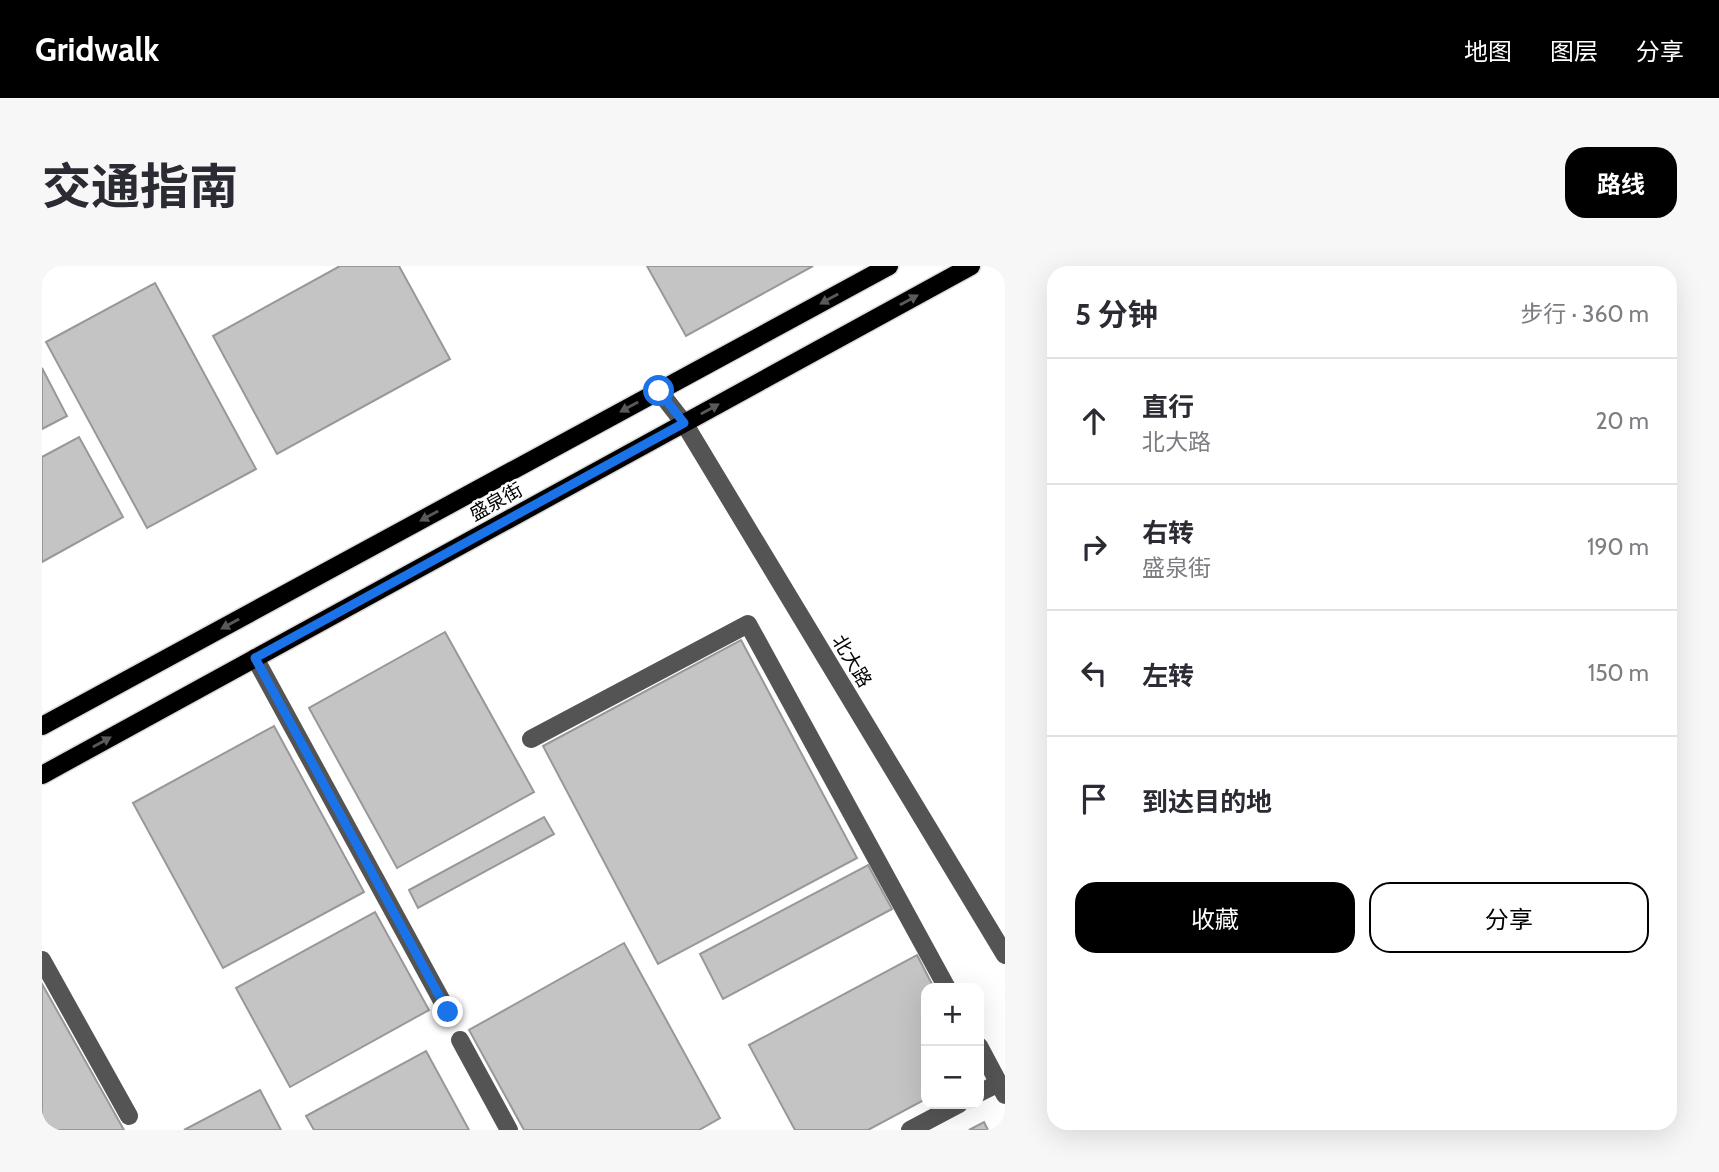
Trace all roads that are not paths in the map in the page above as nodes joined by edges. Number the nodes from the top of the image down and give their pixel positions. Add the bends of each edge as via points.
1 (889, 266) edge
2 (971, 266) edge
3 (659, 391) junction
4 (684, 423) junction
5 (255, 658) junction
6 (42, 726) edge
7 (531, 739) dead end
8 (42, 775) edge
9 (1005, 955) edge
10 (42, 960) edge
11 (944, 983) edge
12 (448, 1012) dead end
13 (460, 1040) dead end
14 (984, 1055) edge
15 (1002, 1089) edge
16 (984, 1092) edge
17 (950, 1109) edge
18 (129, 1116) dead end
19 (509, 1130) edge
20 (910, 1130) edge

1 -> 3 main road, 盛泉街
4 -> 2 main road, 盛泉街
3 - 4 street, 北大路
3 -> 6 main road, 盛泉街
4 - 5 main road, 盛泉街
4 - 9 street, 北大路
8 -> 5 main road, 盛泉街
5 - 12 street
7 - 11 street via 748,624
10 - 18 street
13 - 19 street
14 - 15 street
15 - 16 street
17 - 20 street

